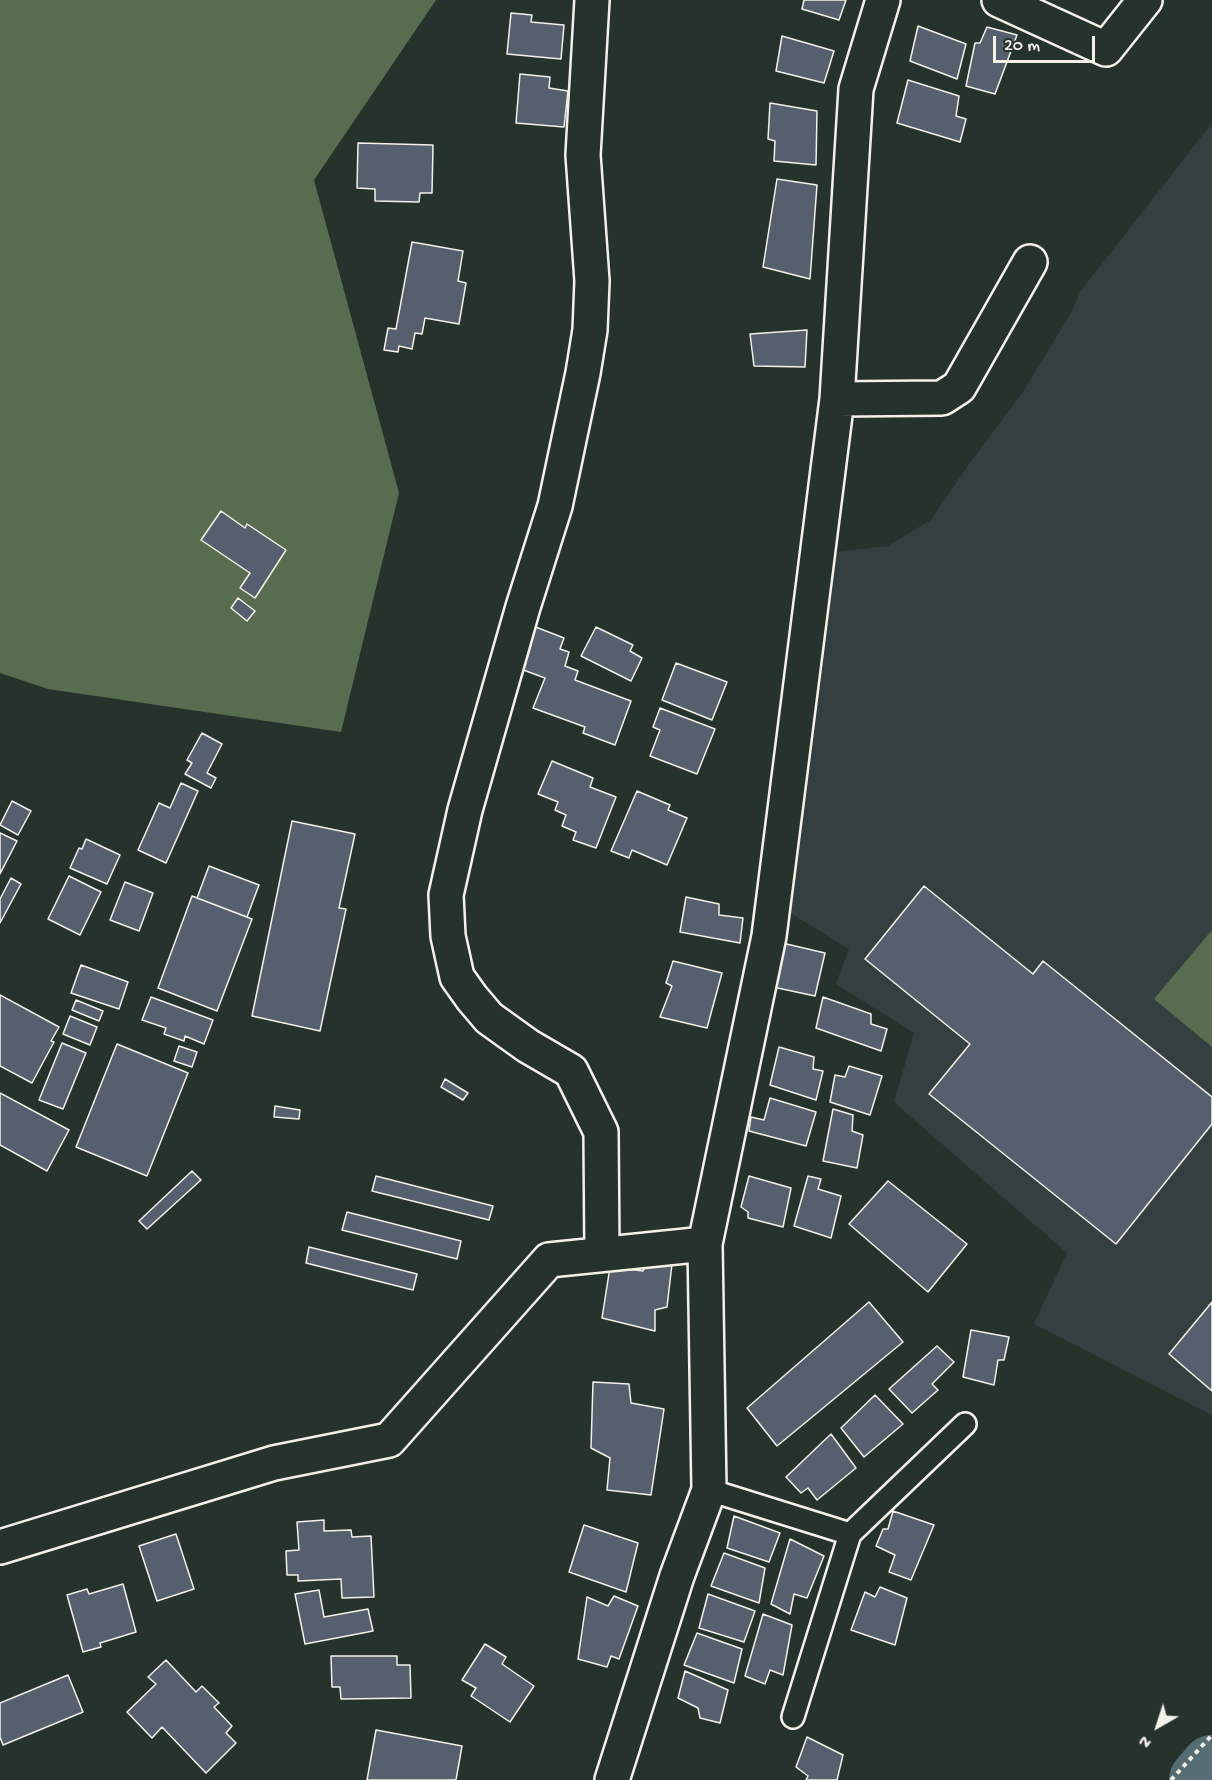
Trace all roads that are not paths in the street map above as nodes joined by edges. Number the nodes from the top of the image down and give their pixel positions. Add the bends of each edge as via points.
1 (592, 0) edge
2 (883, 0) edge
3 (999, 0) edge
4 (1145, 0) edge
5 (1030, 262) dead end
6 (837, 399) junction
7 (705, 1244) junction
8 (602, 1254) junction
9 (965, 1424) dead end
10 (709, 1490) junction
11 (850, 1534) junction
12 (0, 1547) edge
13 (793, 1717) dead end
14 (612, 1780) edge

1 - 8 street via 583,155 592,281 585,362 555,506 465,810 446,895 448,936 457,977 489,1018 571,1071 600,1132
2 - 6 street via 855,89
3 - 4 street via 1106,49
5 - 6 street via 959,387 942,398
6 - 7 street via 769,936
7 - 8 street
7 - 10 street
8 - 12 street via 549,1260 390,1440 274,1463
9 - 11 lane
10 - 11 lane
10 - 14 street via 677,1576
11 - 13 lane

